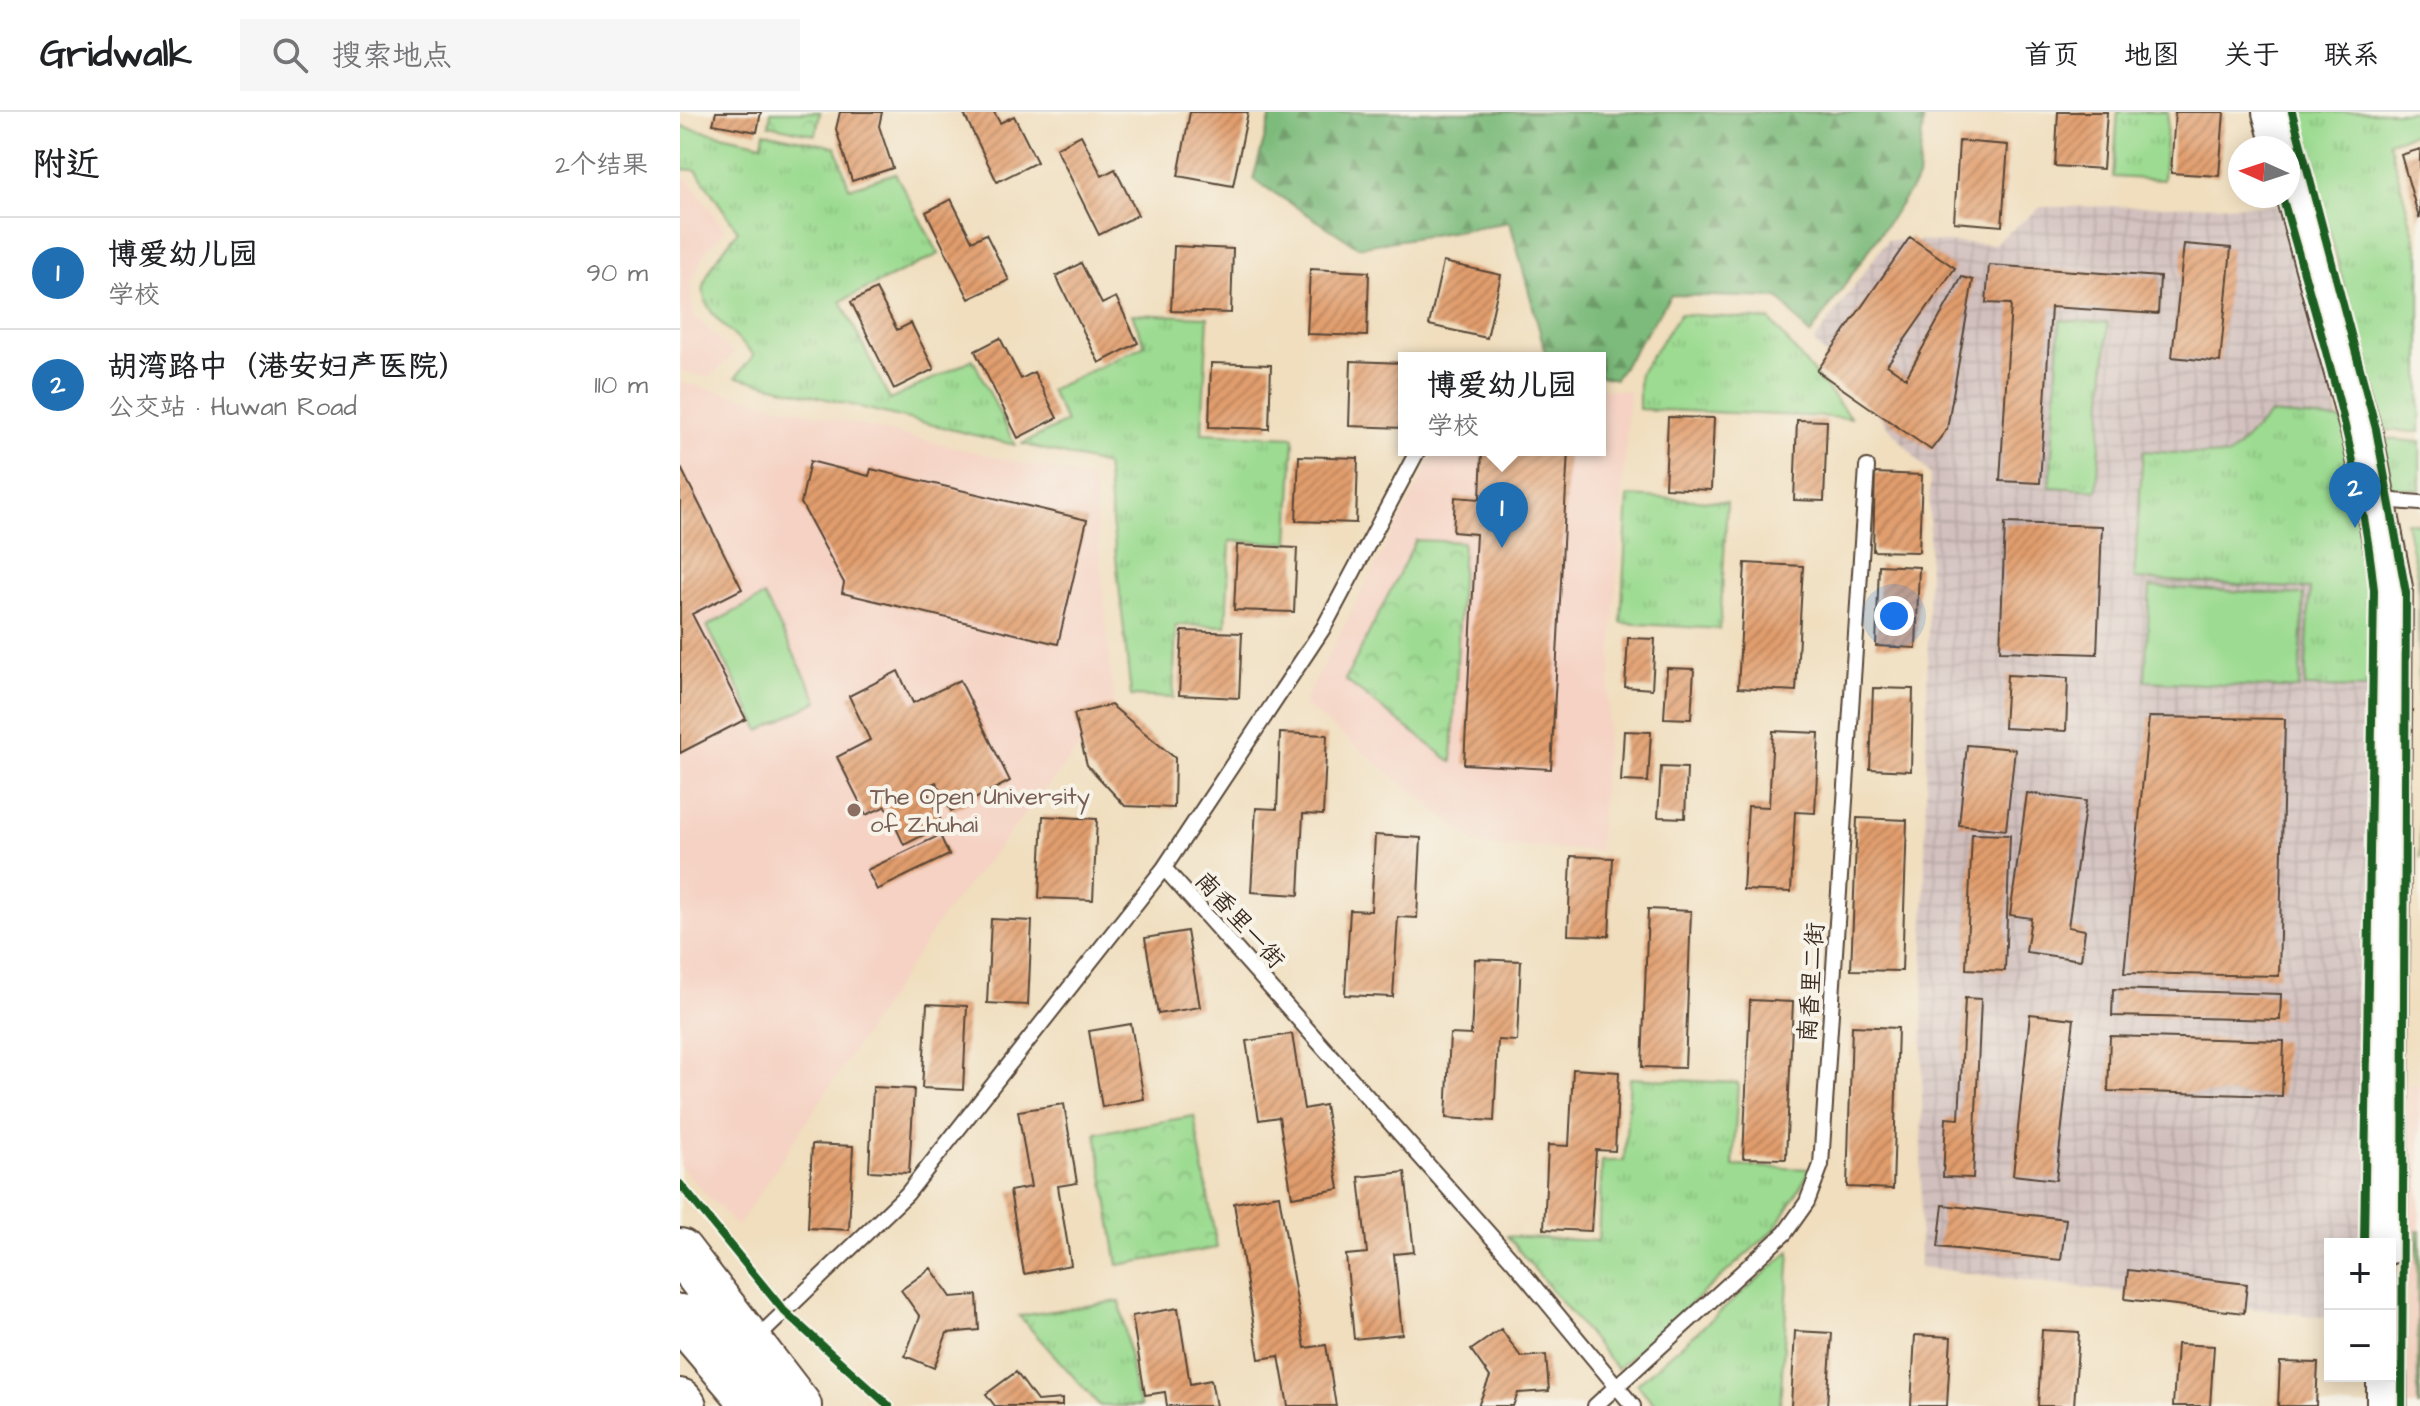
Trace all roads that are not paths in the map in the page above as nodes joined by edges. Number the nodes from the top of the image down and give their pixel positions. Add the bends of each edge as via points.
1 (2273, 112) edge
2 (2280, 136) edge
3 (2300, 208) edge
4 (1415, 456) edge
5 (1867, 467) dead end
6 (2375, 500) junction
7 (2420, 503) edge
8 (1164, 868) junction
9 (2387, 1238) edge
10 (680, 1251) edge
11 (680, 1317) edge
12 (751, 1344) junction
13 (2387, 1382) edge
14 (1617, 1386) junction
15 (680, 1401) edge
16 (684, 1406) edge
17 (756, 1406) edge
18 (799, 1406) edge
19 (1595, 1406) edge
20 (1633, 1406) edge
21 (2387, 1406) edge

1 - 2 street
3 - 6 street
4 - 8 lane via 1324,627
5 - 14 lane, 南香里二街 via 1821,1165 1807,1202 1785,1233
6 - 7 lane
6 - 9 street via 2392,588
8 - 12 lane, 南香里一街 via 907,1194
8 - 14 lane, 南香里一街 via 1513,1261
10 - 12 main road
11 - 17 main road
12 - 18 main road
13 - 21 street
14 - 19 lane, 南香里二街
14 - 20 lane, 南香里一街
15 - 16 main road

